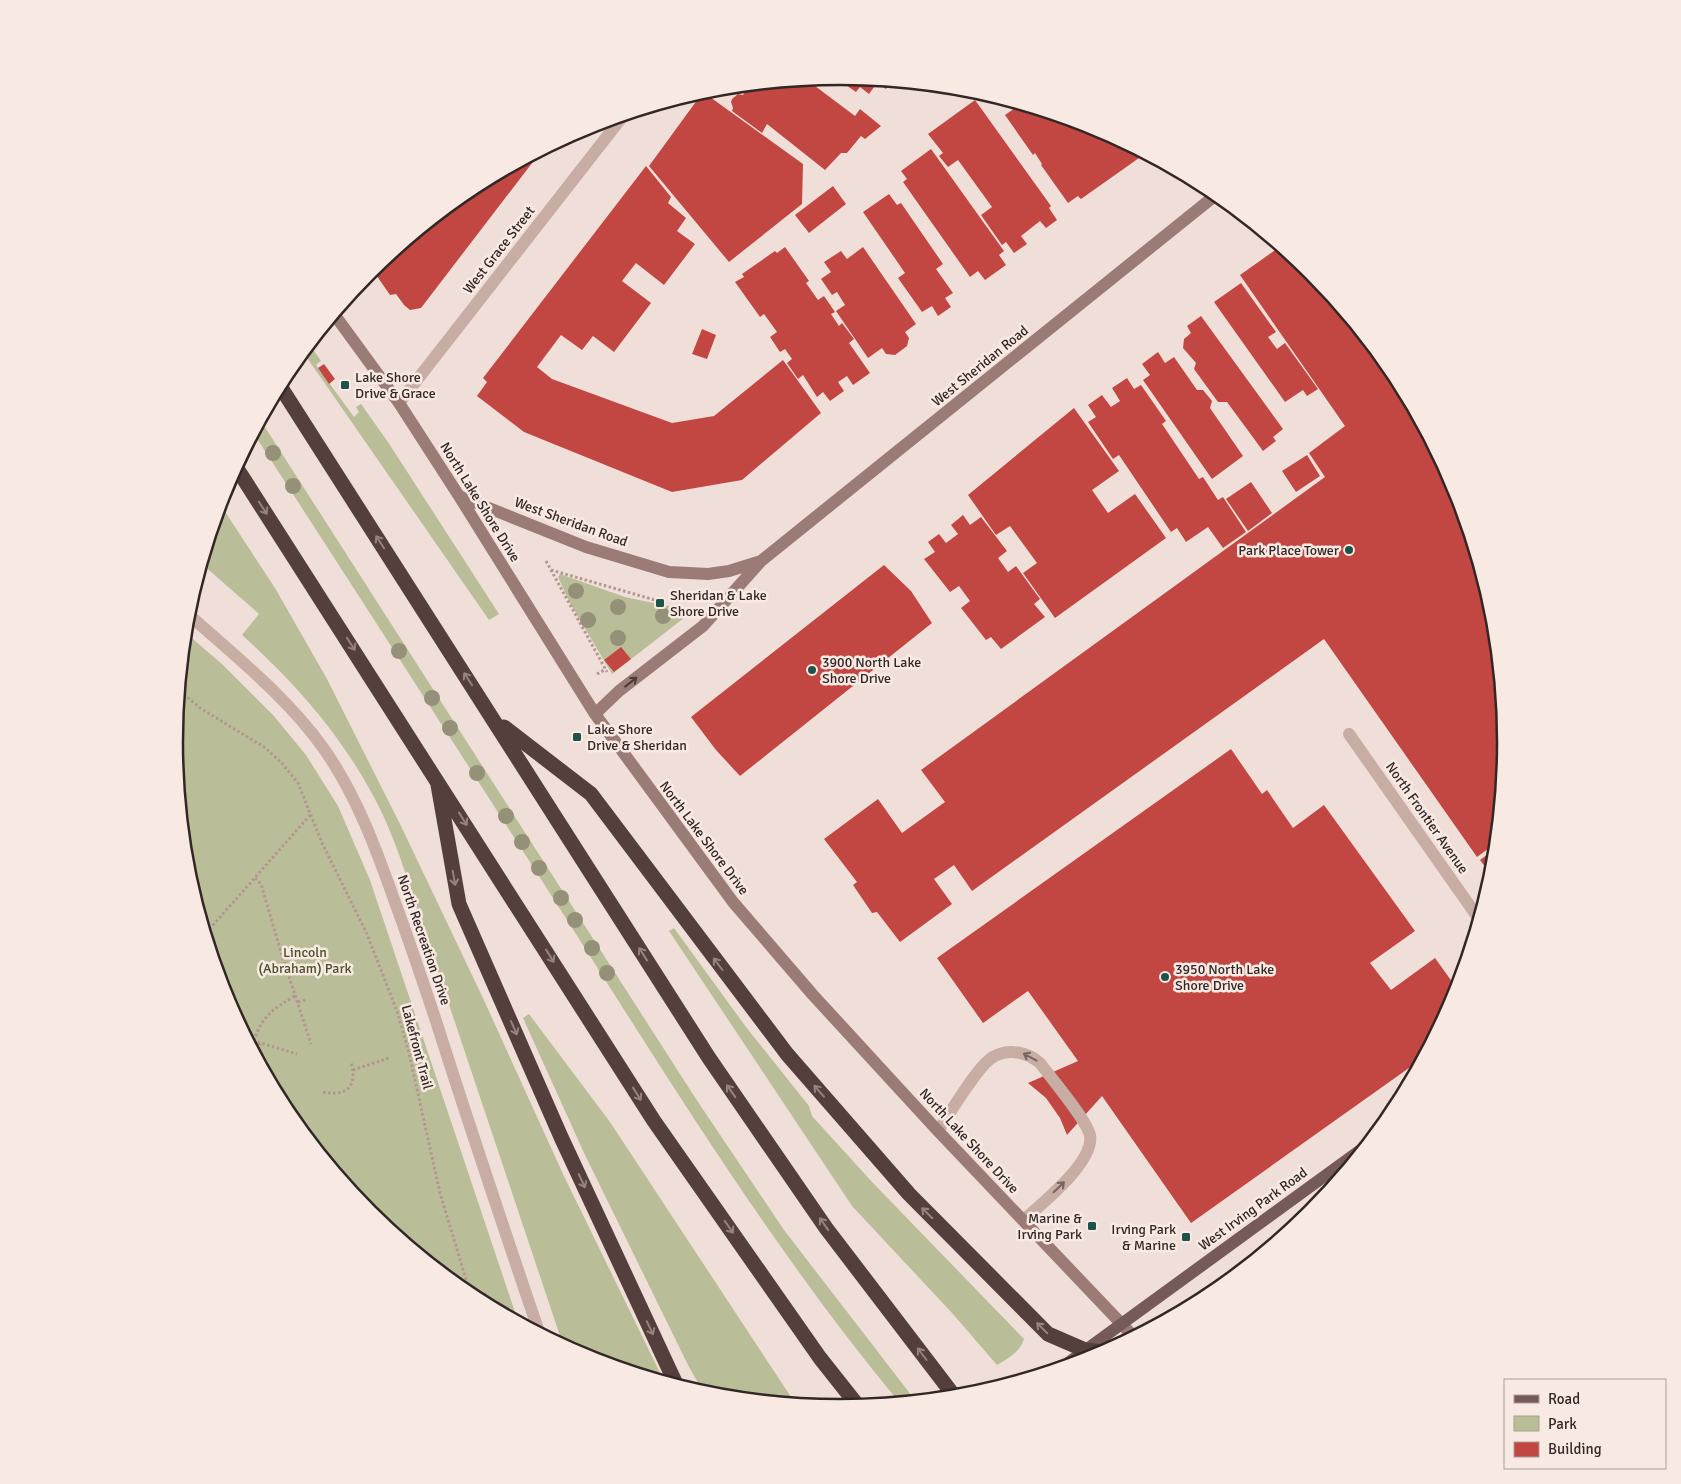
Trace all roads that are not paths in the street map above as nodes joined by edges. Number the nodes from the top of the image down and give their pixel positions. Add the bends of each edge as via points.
1 (616, 125) edge
2 (1210, 199) edge
3 (338, 320) edge
4 (284, 393) edge
5 (399, 403) junction
6 (241, 475) edge
7 (459, 496) junction
8 (761, 561) junction
9 (195, 620) edge
10 (595, 714) junction
11 (494, 720) junction
12 (1349, 734) dead end
13 (437, 778) junction
14 (1475, 913) edge
15 (938, 1131) junction
16 (1347, 1160) edge
17 (1024, 1220) junction
18 (1122, 1323) junction
19 (536, 1324) edge
20 (1130, 1332) edge
21 (1085, 1350) junction
22 (1088, 1350) edge
23 (1080, 1353) edge
24 (673, 1378) edge
25 (949, 1389) edge
26 (852, 1399) edge

1 - 5 street, West Grace Street
2 - 8 main road, West Sheridan Road
3 - 5 main road, North Lake Shore Drive
11 -> 4 highway
5 - 7 main road, North Lake Shore Drive
6 -> 13 highway
7 - 8 main road, West Sheridan Road via 586,546 669,572 708,574
7 - 10 main road, North Lake Shore Drive
10 -> 8 main road, West Sheridan Road via 703,626
9 - 19 street, North Recreation Drive via 264,682 297,717 323,748 362,815 420,972
10 - 15 main road, North Lake Shore Drive via 733,902
21 -> 11 highway via 1048,1334 909,1194 786,1054 591,794
25 -> 11 highway via 826,1228 709,1058
12 - 14 street, North Frontier Avenue
13 -> 24 highway via 459,904 561,1137
13 -> 26 highway via 654,1121 820,1358
15 - 17 main road, North Lake Shore Drive
17 -> 15 street via 1072,1174 1090,1146 1085,1123 1040,1063 1020,1052 993,1057 982,1067
16 - 18 main road, West Irving Park Road
17 - 18 main road, North Lake Shore Drive
18 - 20 main road, North Lake Shore Drive
18 - 21 main road, West Irving Park Road
21 - 22 highway
21 - 23 main road, West Irving Park Road

